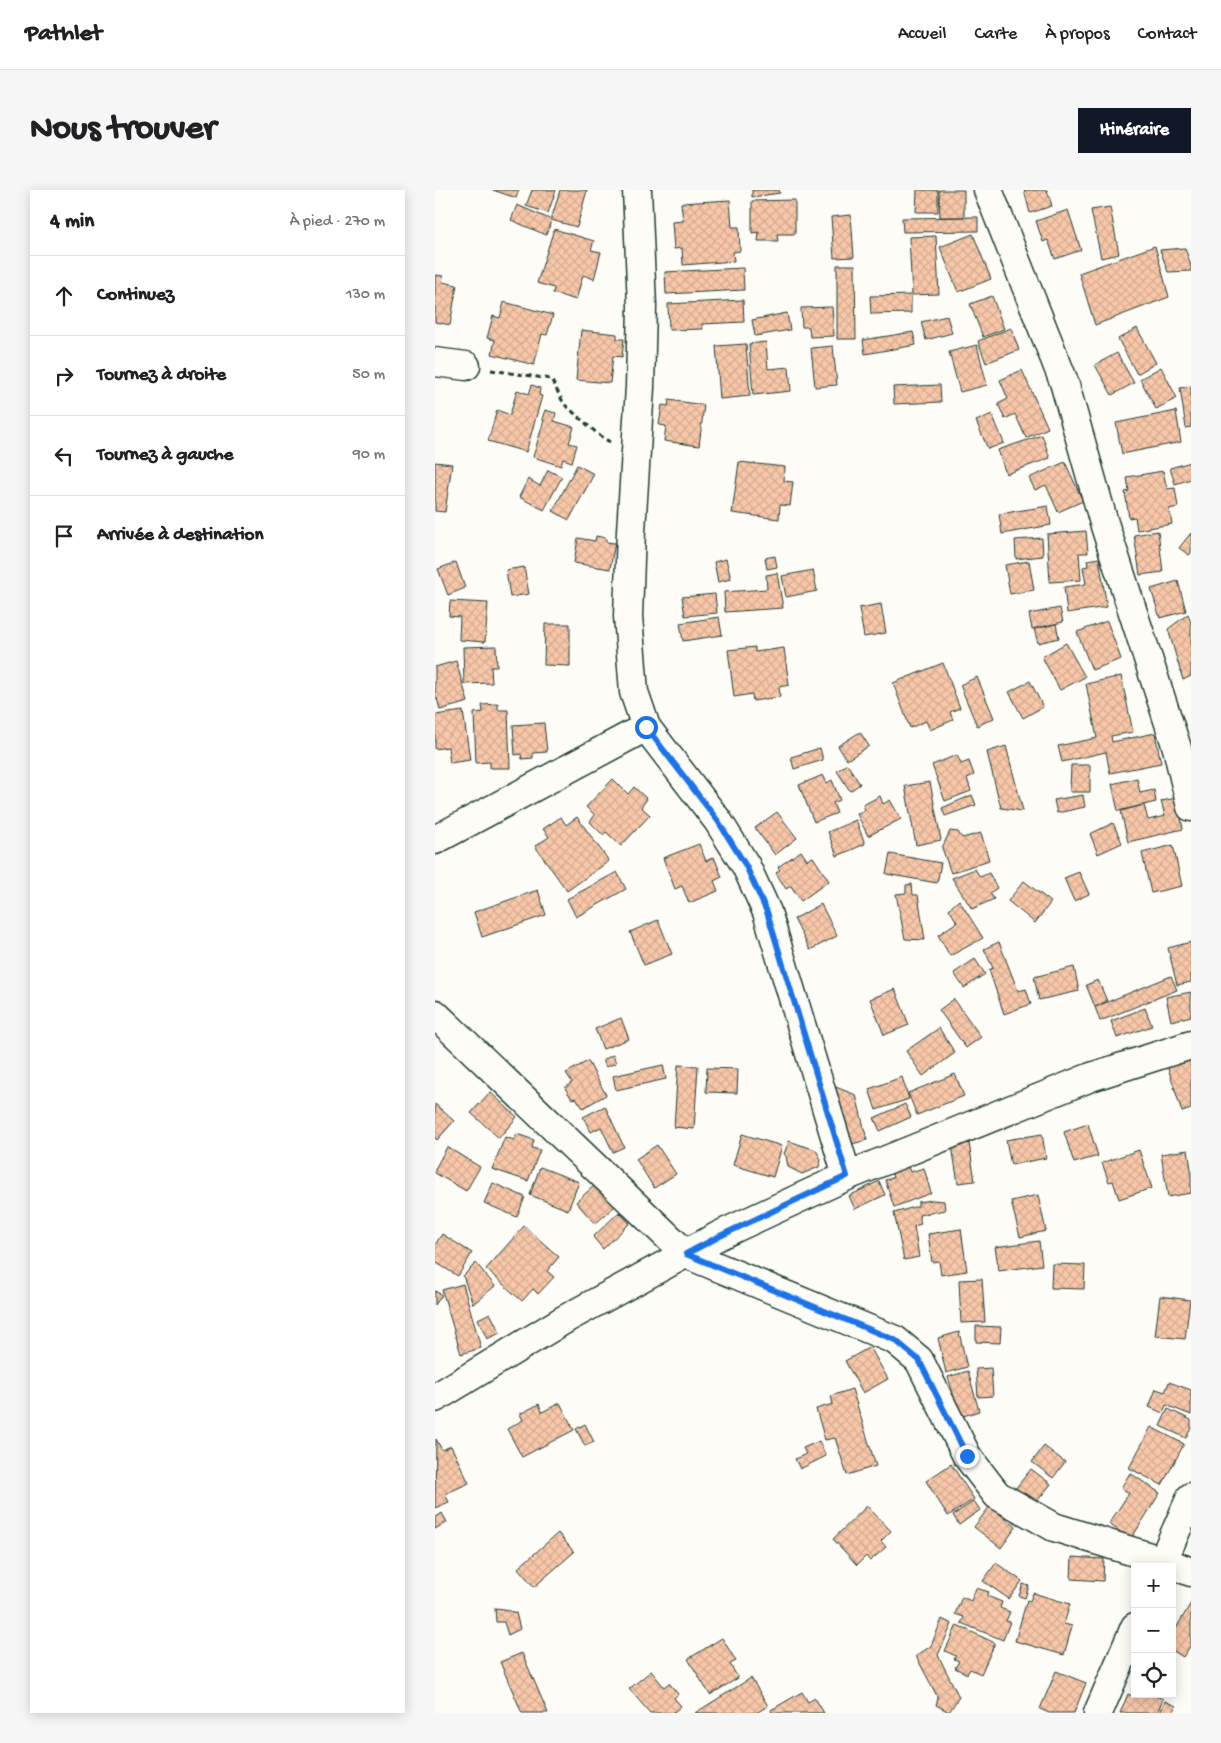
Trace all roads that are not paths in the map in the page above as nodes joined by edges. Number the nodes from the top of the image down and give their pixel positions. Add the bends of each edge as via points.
1 (637, 190) edge
2 (988, 190) edge
3 (435, 362) edge
4 (466, 366) road end
5 (1191, 722) edge
6 (646, 727) junction
7 (1177, 748) junction
8 (1191, 807) edge
9 (435, 840) edge
10 (435, 1014) edge
11 (1191, 1045) edge
12 (847, 1176) junction
13 (686, 1254) junction
14 (435, 1398) edge
15 (1191, 1497) edge
16 (1159, 1563) edge
17 (1162, 1563) edge
18 (1176, 1568) edge
19 (1191, 1572) edge
20 (1131, 1635) edge
21 (1098, 1713) edge

1 - 6 street via 642,306 641,388 628,616 634,692
2 - 7 street via 1064,382 1104,523
3 - 4 street
5 - 7 street
6 - 9 street
6 - 12 street via 718,821 746,866 767,912
7 - 8 street
10 - 13 street
11 - 12 street via 1091,1077
12 - 13 street
13 - 14 street via 567,1318
13 - 16 street via 895,1340 919,1360 967,1456 997,1495 1054,1527
15 - 17 street
18 - 19 street
20 - 21 street

